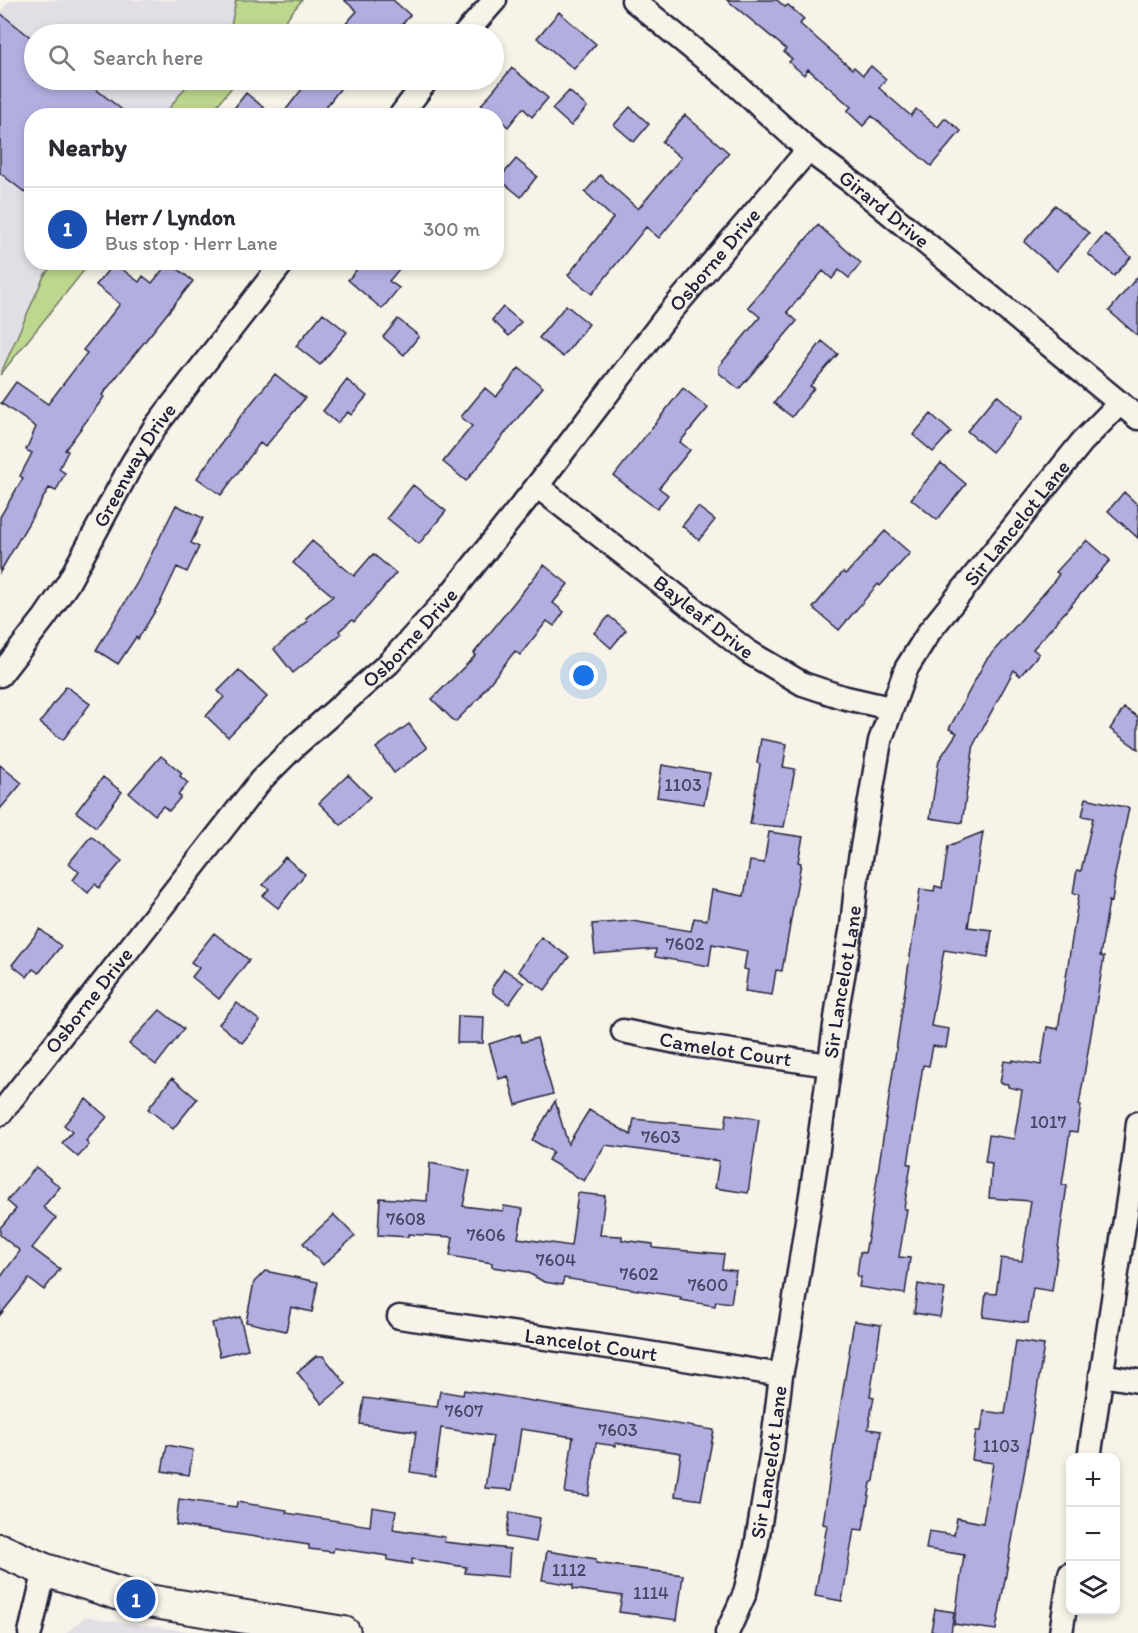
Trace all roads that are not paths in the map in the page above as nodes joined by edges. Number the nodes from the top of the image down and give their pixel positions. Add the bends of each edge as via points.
1 (495, 0) edge
2 (633, 0) edge
3 (474, 24) edge
4 (420, 90) edge
5 (406, 108) edge
6 (808, 150) junction
7 (277, 270) edge
8 (1120, 403) junction
9 (1138, 418) edge
10 (537, 486) junction
11 (0, 675) edge
12 (890, 708) junction
13 (623, 1031) dead end
14 (829, 1065) junction
15 (0, 1114) edge
16 (1138, 1123) edge
17 (399, 1317) dead end
18 (781, 1375) junction
19 (1101, 1375) junction
20 (1138, 1381) edge
21 (1090, 1453) edge
22 (0, 1550) edge
23 (45, 1570) junction
24 (1066, 1604) edge
25 (30, 1633) edge
26 (344, 1633) edge
27 (728, 1633) edge
28 (1061, 1633) edge

1 - 3 street
2 - 6 street, Girard Drive
4 - 5 street
6 - 8 street, Girard Drive
6 - 10 street, Osborne Drive via 666,317
7 - 11 street, Greenway Drive via 155,428 68,583
8 - 9 street, Girard Drive
8 - 12 street, Sir Lancelot Lane via 1082,442 929,632 906,669
10 - 12 street, Bayleaf Drive via 747,651 803,684
10 - 15 street, Osborne Drive via 446,600 389,663 261,780
12 - 14 street, Sir Lancelot Lane via 878,752
13 - 14 street, Camelot Court
14 - 18 street, Sir Lancelot Lane
16 - 19 street
17 - 18 street, Lancelot Court
18 - 27 street, Sir Lancelot Lane via 756,1547 745,1593
19 - 20 street
19 - 21 street
22 - 23 main road
23 - 25 street
23 - 26 main road via 136,1599
24 - 28 street

